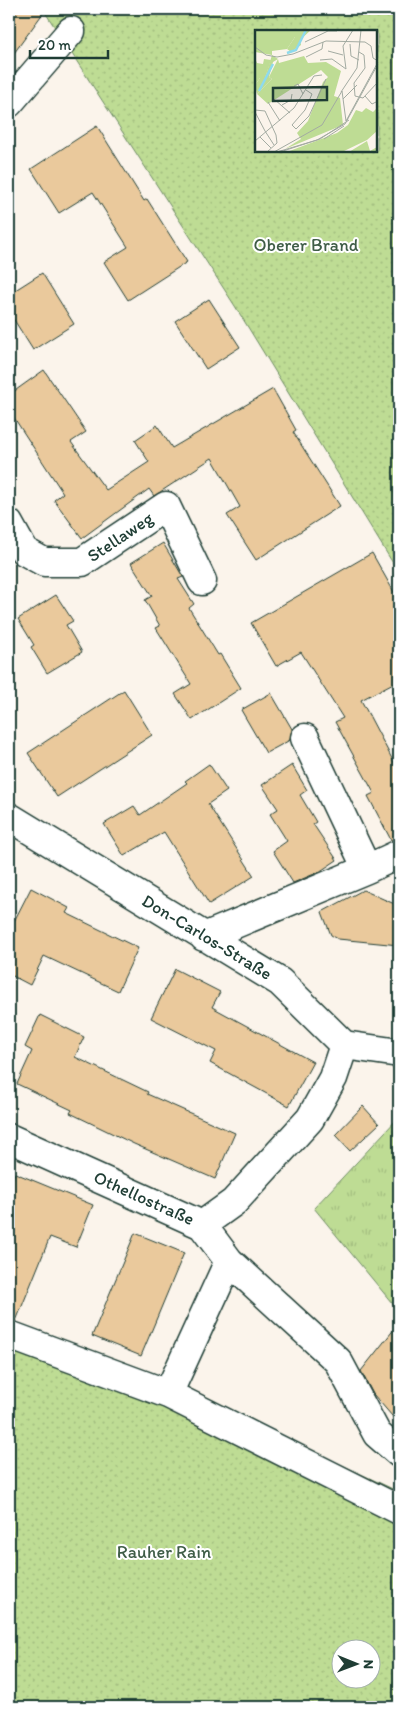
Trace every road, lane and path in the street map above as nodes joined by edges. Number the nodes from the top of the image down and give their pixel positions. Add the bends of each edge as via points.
1 (71, 31) dead end
2 (9, 103) edge
3 (9, 524) edge
4 (202, 581) dead end
5 (305, 738) dead end
6 (9, 817) edge
7 (399, 854) edge
8 (367, 869) junction
9 (204, 937) junction
10 (344, 1045) junction
11 (399, 1053) edge
12 (9, 1138) edge
13 (202, 1225) junction
14 (229, 1261) junction
15 (9, 1335) edge
16 (168, 1394) junction
17 (399, 1453) edge
18 (399, 1510) edge

1 - 2 street
3 - 4 street, Stellaweg via 24,551 44,562 82,562 166,506
5 - 8 street
6 - 9 street, Don-Carlos-Straße
7 - 8 street
8 - 9 street
9 - 10 street, Don-Carlos-Straße via 280,982
10 - 11 street
10 - 13 street, Othellostraße via 333,1078 310,1119 234,1202
12 - 13 street, Othellostraße
13 - 14 street
14 - 16 street
14 - 17 street via 338,1361 377,1434
15 - 16 street
16 - 18 street

